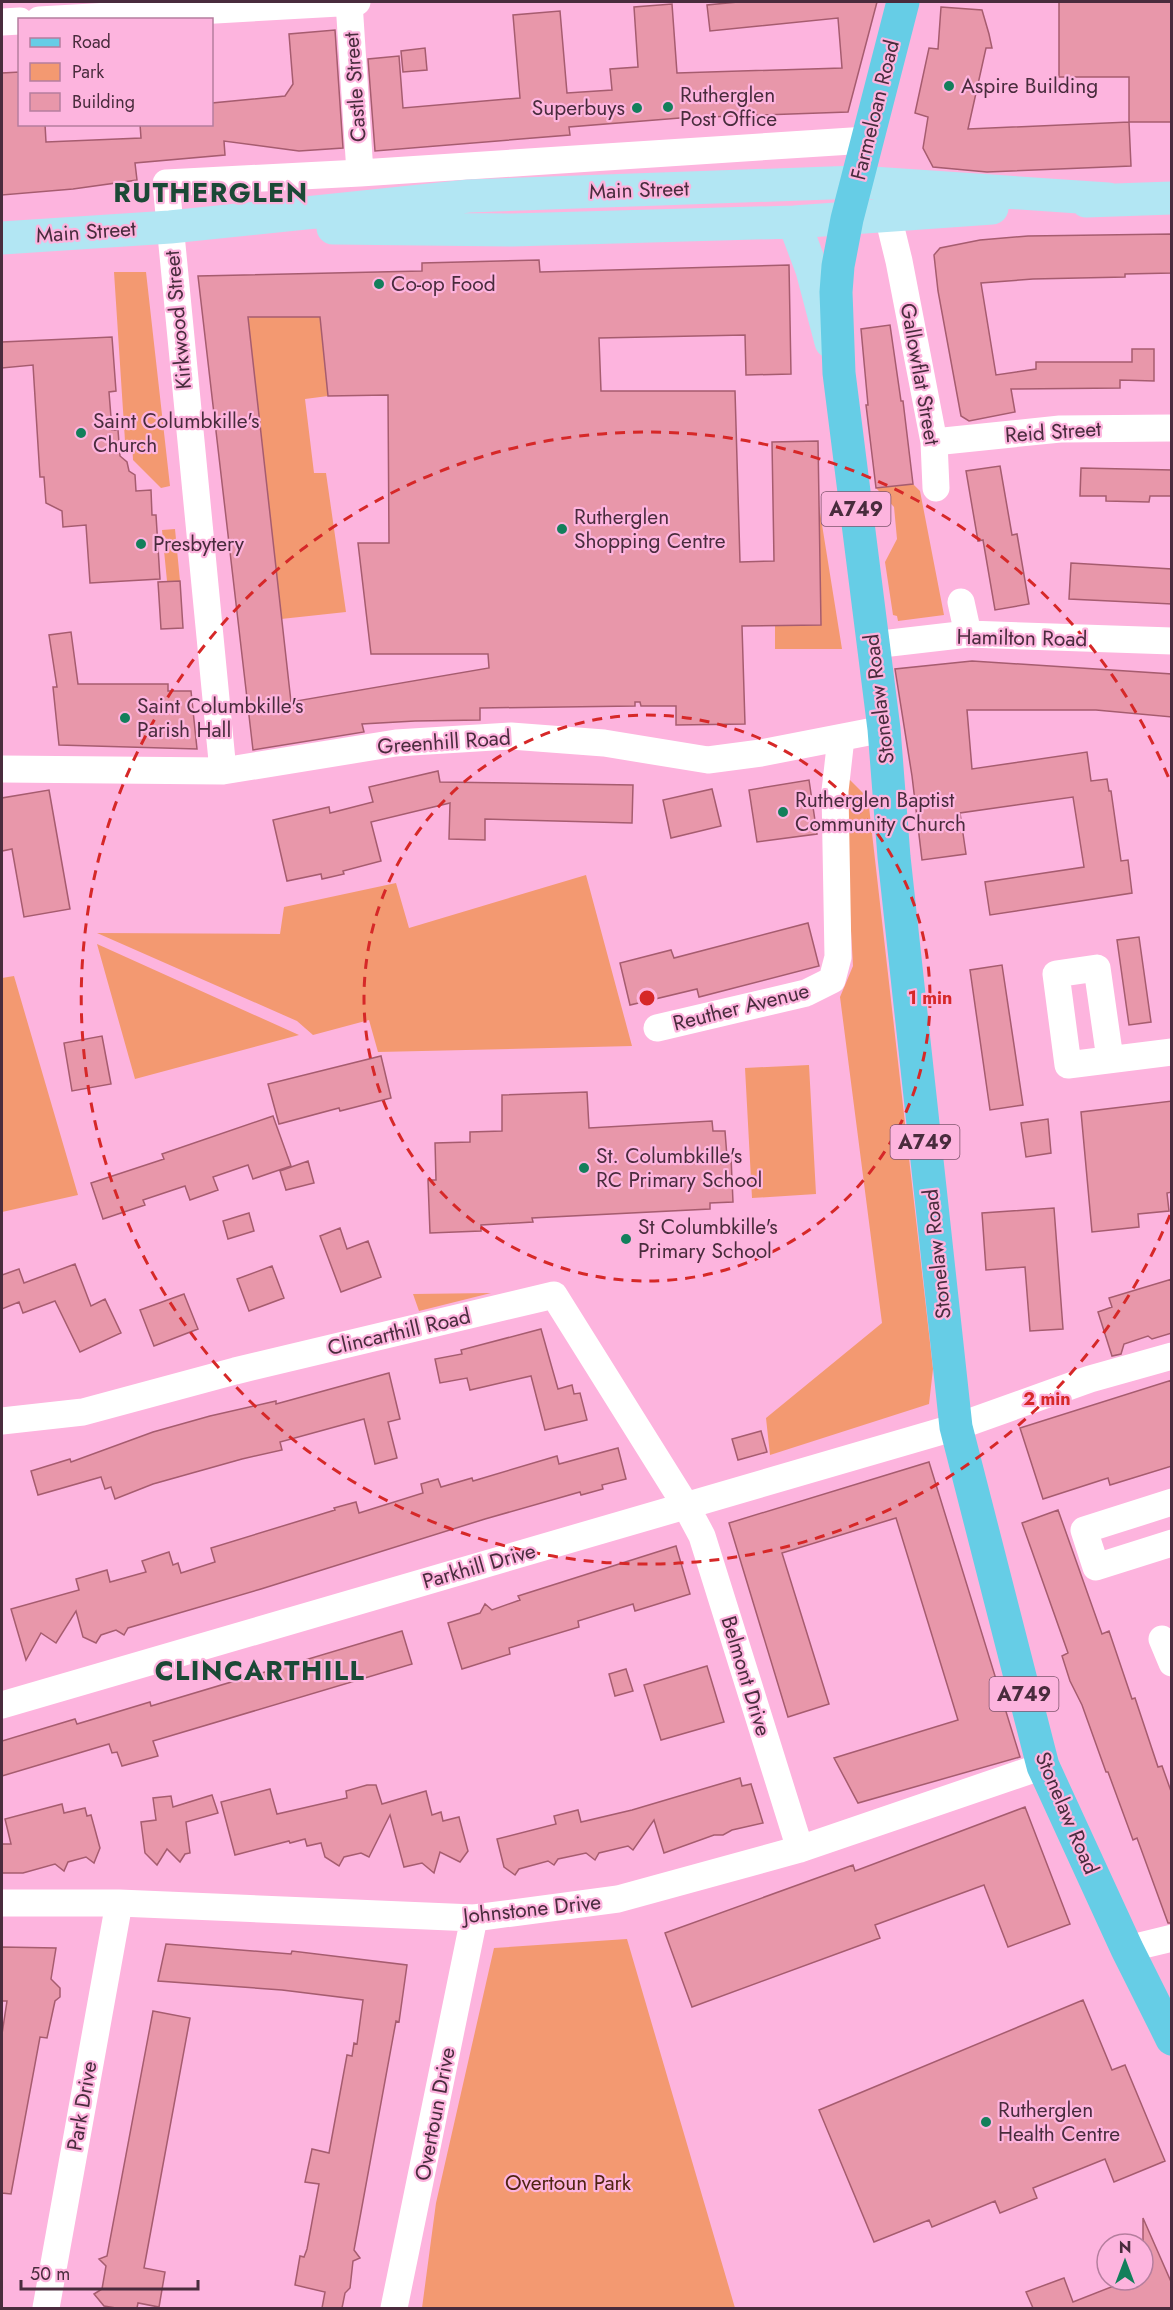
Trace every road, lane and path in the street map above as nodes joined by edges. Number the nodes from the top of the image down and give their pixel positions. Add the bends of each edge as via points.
1 (349, 2) edge
2 (357, 2) edge
3 (903, 2) edge
4 (183, 6) edge
5 (60, 18) edge
6 (18, 21) edge
7 (2, 22) edge
8 (867, 140) junction
9 (360, 173) junction
10 (857, 182) junction
11 (1172, 198) edge
12 (1108, 199) junction
13 (888, 216) junction
14 (847, 219) junction
15 (794, 222) junction
16 (170, 227) junction
17 (2, 238) edge
18 (839, 373) junction
19 (1172, 428) edge
20 (934, 442) junction
21 (936, 488) dead end
22 (961, 602) dead end
23 (968, 634) junction
24 (1172, 641) edge
25 (873, 645) junction
26 (884, 729) junction
27 (841, 738) junction
28 (2, 769) edge
29 (223, 771) junction
30 (657, 1028) dead end
31 (1172, 1052) edge
32 (1110, 1059) dead end
33 (1172, 1356) edge
34 (2, 1421) edge
35 (956, 1426) junction
36 (1172, 1502) edge
37 (686, 1506) junction
38 (1172, 1543) edge
39 (2, 1705) edge
40 (1043, 1766) junction
41 (800, 1849) junction
42 (119, 1903) junction
43 (2, 1904) edge
44 (474, 1918) junction
45 (1172, 1938) edge
46 (1127, 1949) junction
47 (1172, 2039) edge
48 (46, 2308) edge
49 (394, 2308) edge

1 - 2 street
1 - 4 street
1 - 9 street, Castle Street
3 - 8 main road, Farmeloan Road / A749
4 - 5 street
6 - 7 street
8 - 9 street, Main Street
8 - 10 main road, Farmeloan Road / A749
9 - 16 street, Main Street via 166,183
10 - 12 main road, Main Street
10 - 14 main road, Farmeloan Road / A749
10 - 16 main road, Main Street via 469,196
11 - 12 main road, Main Street
12 - 13 main road, Main Street
13 - 14 main road, Main Street
13 - 20 street, Gallowflat Street
14 - 15 main road, Main Street
14 - 18 main road, Stonelaw Road / A749 via 836,292
15 - 16 main road, Main Street via 512,230
15 - 18 main road, A749 via 812,270
16 - 17 main road, Main Street
16 - 29 street, Kirkwood Street
18 - 25 main road, Stonelaw Road / A749
19 - 20 street, Reid Street via 1060,429
20 - 21 street, Gallowflat Street
22 - 23 street
23 - 24 street, Hamilton Road
23 - 25 street, Hamilton Road
25 - 26 main road, Stonelaw Road / A749
26 - 27 street, Greenhill Road
26 - 35 main road, Stonelaw Road / A749 via 894,857
27 - 29 street, Greenhill Road via 708,760 604,743 512,735 396,743
27 - 30 street, Reuther Avenue via 835,791 838,957 832,980 806,993
28 - 29 street, Greenhill Road
31 - 32 street
33 - 35 street, Parkhill Drive via 1090,1379
34 - 37 street, Clincarthill Road via 83,1412 554,1295
35 - 37 street, Parkhill Drive
35 - 40 main road, Stonelaw Road / A749
36 - 38 street via 1084,1530 1096,1568
37 - 39 street, Parkhill Drive
37 - 41 street, Belmont Drive via 702,1536
40 - 41 street, Johnstone Drive
40 - 46 main road, Stonelaw Road / A749
41 - 44 street, Johnstone Drive via 618,1899
42 - 43 street, Johnstone Drive
42 - 44 street, Johnstone Drive
42 - 48 street, Park Drive
44 - 49 street, Overtoun Drive
45 - 46 street
46 - 47 main road, Stonelaw Road / A749

